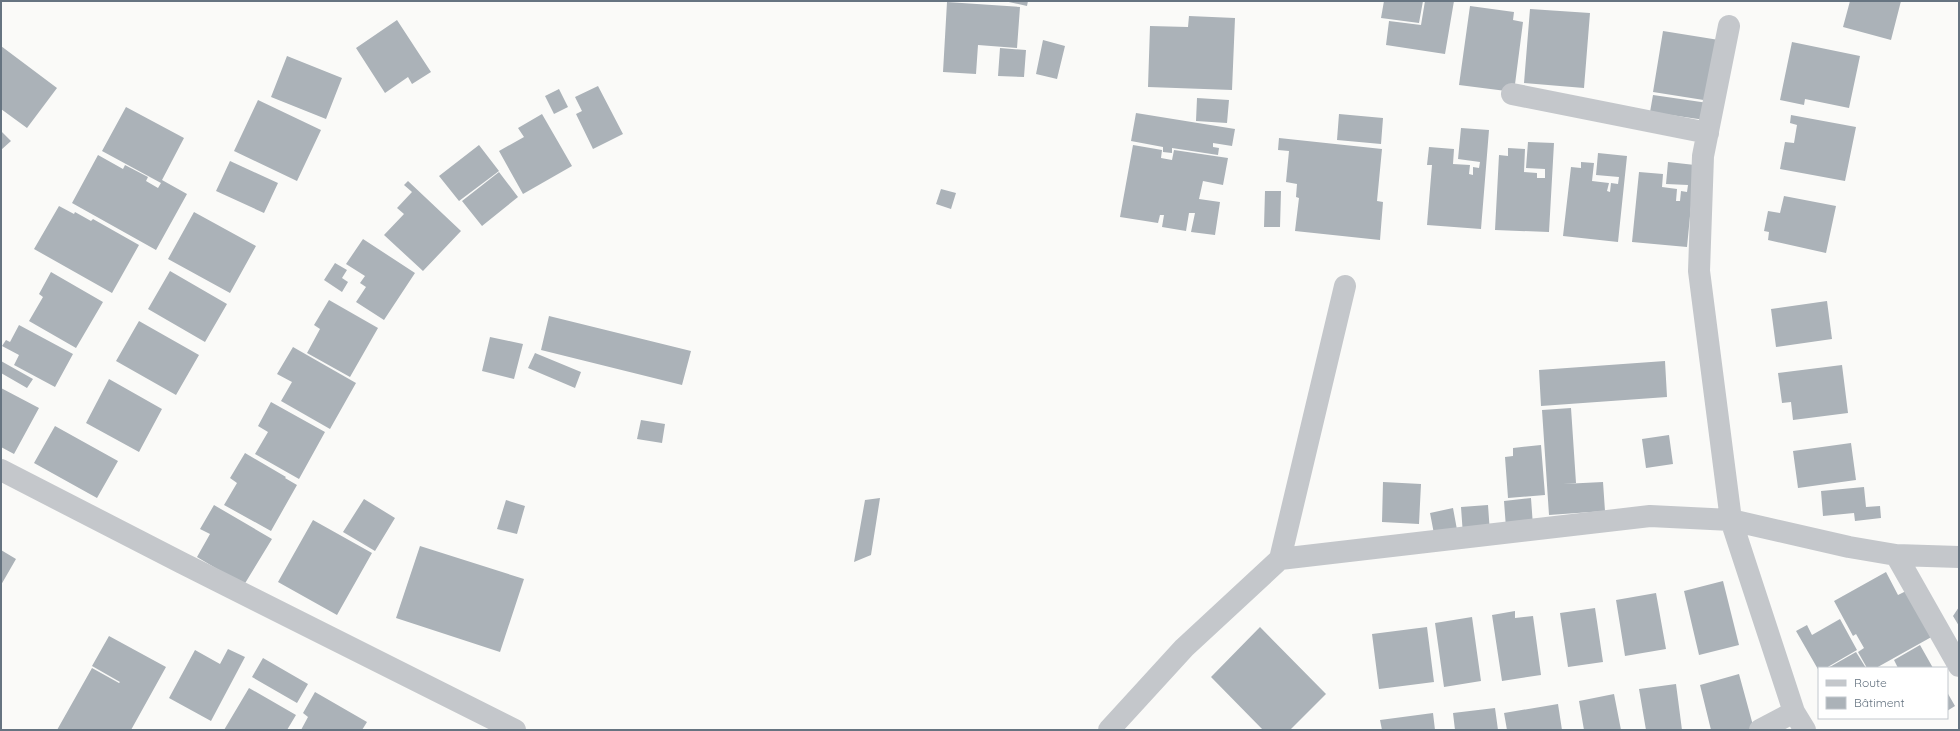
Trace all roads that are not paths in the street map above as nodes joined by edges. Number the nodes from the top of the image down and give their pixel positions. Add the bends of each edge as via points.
1 (1729, 26) dead end
2 (1512, 94) dead end
3 (1708, 133) junction
4 (1345, 286) dead end
5 (1, 470) edge
6 (1731, 520) junction
7 (1896, 555) junction
8 (1959, 557) edge
9 (1280, 559) junction
10 (1959, 666) edge
11 (1794, 712) junction
12 (514, 730) edge
13 (1109, 730) edge
14 (1760, 730) edge
15 (1804, 730) edge

1 - 3 street
2 - 3 street
3 - 6 street via 1703,156 1699,271
4 - 9 street
5 - 12 street
6 - 7 street
6 - 9 street via 1650,516
6 - 11 street
7 - 8 street
7 - 10 street
9 - 13 street via 1184,648
11 - 14 street
11 - 15 street

